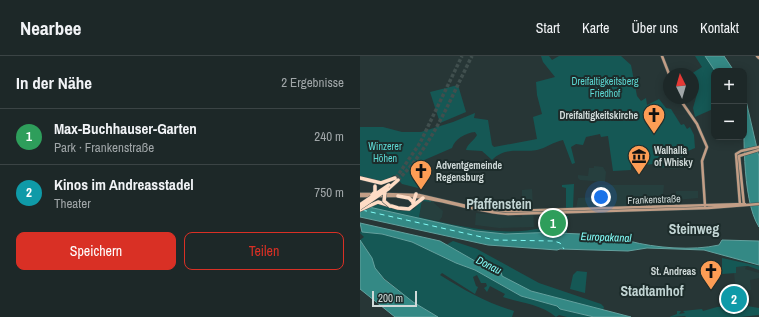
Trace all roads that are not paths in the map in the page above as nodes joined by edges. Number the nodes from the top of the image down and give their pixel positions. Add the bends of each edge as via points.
1 (662, 56) edge
2 (667, 68) edge
3 (683, 104) edge
4 (759, 149) edge
5 (360, 178) edge
6 (368, 180) junction
7 (390, 185) junction
8 (388, 189) junction
9 (360, 195) edge
10 (398, 196) junction
11 (416, 196) junction
12 (423, 198) junction
13 (414, 203) junction
14 (759, 203) edge
15 (360, 204) edge
16 (744, 205) junction
17 (390, 206) junction
18 (705, 207) junction
19 (360, 209) edge

1 - 2 main road
3 - 18 main road via 698,124 707,146 703,160
4 - 16 main road via 737,152
5 - 6 highway
6 - 7 highway via 381,183 396,179
6 - 15 highway, bridge via 375,186 374,193
7 - 8 highway, bridge
7 - 15 highway, bridge
8 - 17 highway, bridge via 383,198
8 - 19 highway, bridge
9 - 10 main road, Frankenstraße
9 - 11 main road, Frankenstraße
10 - 11 main road, Frankenstraße
10 - 13 highway via 409,198
11 - 12 main road, Frankenstraße
11 - 13 highway
11 - 18 main road, Frankenstraße via 475,208 508,211
12 - 13 highway
12 - 18 main road, Frankenstraße via 500,213 576,213
13 - 17 highway via 409,209
14 - 16 main road, Frankenstraße
16 - 18 main road, Frankenstraße
17 - 19 highway, bridge via 376,202

